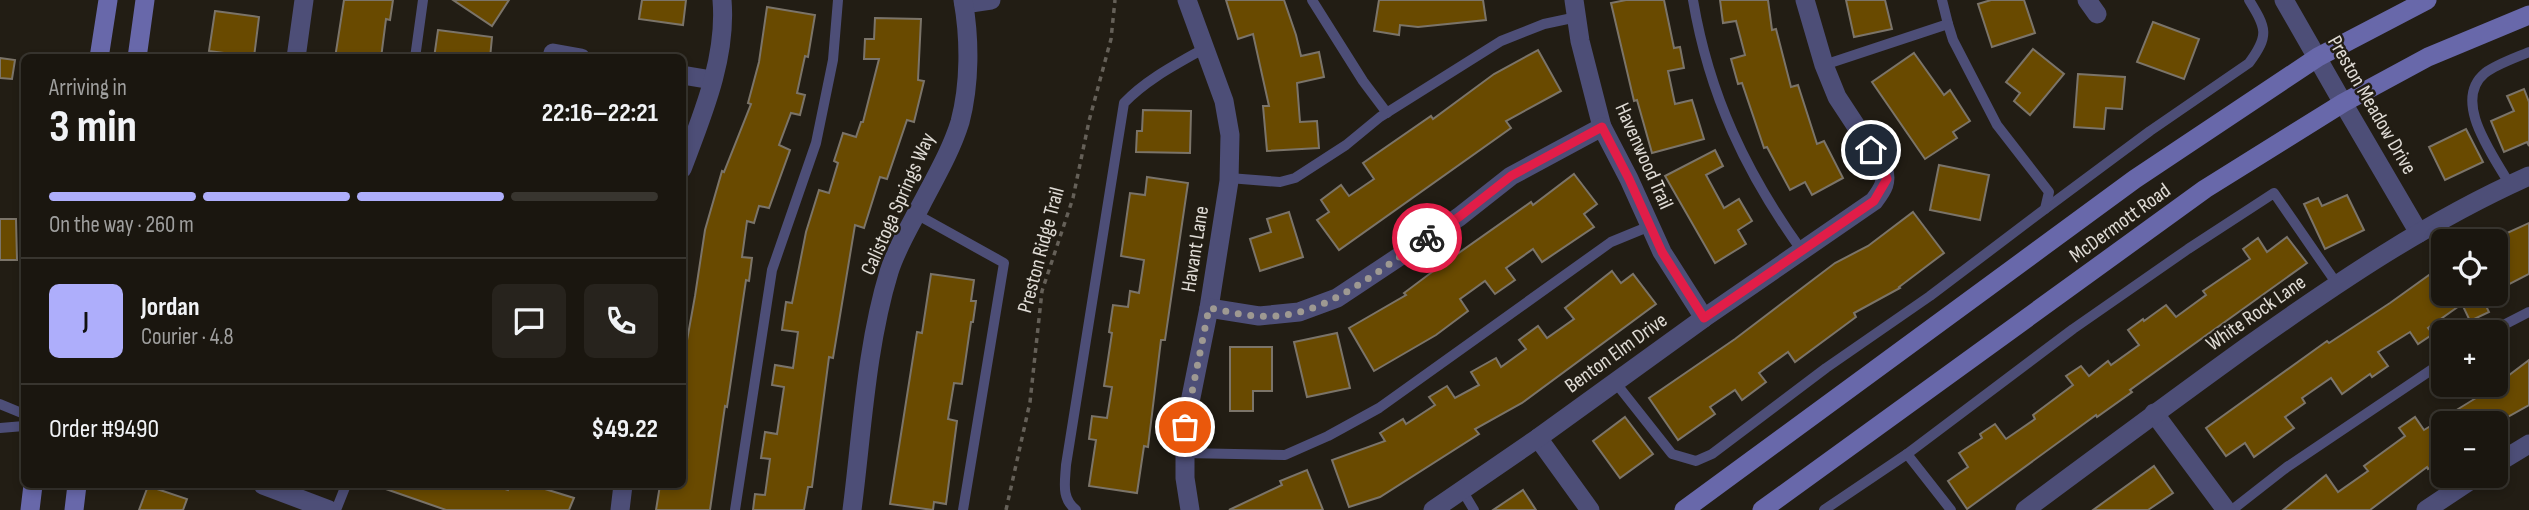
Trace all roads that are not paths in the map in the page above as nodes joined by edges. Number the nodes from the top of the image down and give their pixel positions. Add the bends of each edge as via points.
1 (108, 0) edge
2 (145, 0) edge
3 (304, 0) edge
4 (423, 0) edge
5 (722, 0) edge
6 (838, 0) edge
7 (991, 0) edge
8 (1187, 0) edge
9 (1312, 0) edge
10 (1693, 0) edge
11 (1805, 0) edge
12 (1942, 0) edge
13 (2249, 0) edge
14 (2284, 0) edge
15 (2427, 0) edge
16 (963, 2) edge
17 (1575, 9) edge
18 (2529, 15) edge
19 (1948, 24) junction
20 (1205, 48) junction
21 (2529, 52) edge
22 (553, 53) dead end
23 (100, 54) edge
24 (138, 54) edge
25 (297, 54) edge
26 (416, 54) edge
27 (559, 54) edge
28 (2318, 57) junction
29 (1824, 65) junction
30 (686, 76) edge
31 (712, 80) junction
32 (2343, 103) junction
33 (1387, 113) junction
34 (1602, 127) junction
35 (686, 159) edge
36 (2529, 176) edge
37 (1229, 178) junction
38 (2510, 185) junction
39 (2045, 209) junction
40 (916, 214) junction
41 (1650, 226) junction
42 (2420, 233) junction
43 (1802, 251) junction
44 (2337, 284) junction
45 (1209, 308) junction
46 (2529, 312) edge
47 (1704, 318) junction
48 (2508, 323) edge
49 (2431, 370) edge
50 (1615, 382) junction
51 (0, 404) edge
52 (21, 413) edge
53 (2154, 413) junction
54 (21, 426) edge
55 (0, 428) edge
56 (1538, 439) junction
57 (2529, 444) edge
58 (1185, 453) junction
59 (1907, 454) junction
60 (2508, 457) edge
61 (33, 488) edge
62 (77, 488) edge
63 (271, 488) edge
64 (345, 488) edge
65 (623, 488) edge
66 (2460, 488) edge
67 (1462, 490) junction
68 (2429, 509) edge
69 (30, 510) edge
70 (74, 510) edge
71 (329, 510) edge
72 (336, 510) edge
73 (620, 510) edge
74 (735, 510) edge
75 (852, 510) edge
76 (963, 510) edge
77 (1076, 510) edge
78 (1190, 510) edge
79 (1433, 510) edge
80 (1474, 510) edge
81 (1590, 510) edge
82 (1684, 510) edge
83 (1762, 510) edge
84 (1824, 510) edge
85 (1951, 510) edge
86 (2025, 510) edge
87 (2226, 510) edge
88 (2232, 510) edge

1 - 23 main road
2 - 24 main road
3 - 25 street
4 - 26 lane
5 - 31 street via 721,39
6 - 74 lane via 833,60 816,143 772,270
7 - 16 street
8 - 20 street, Havant Lane
9 - 33 lane
10 - 43 lane via 1728,125 1771,208
11 - 29 street
12 - 19 lane
13 - 39 lane via 2264,27 2261,47 2249,63
14 - 28 street, Preston Meadow Drive
15 - 28 main road, McDermott Road
16 - 40 street, Calistoga Springs Way via 968,63 959,123
17 - 33 lane via 1501,41
17 - 34 street, Havenwood Trail
18 - 32 main road, McDermott Road via 2428,57
19 - 29 lane
19 - 39 lane via 1997,125 2049,191
20 - 37 street, Havant Lane via 1226,112
20 - 77 lane via 1161,73 1124,103 1066,465 1064,491 1068,504
21 - 38 lane via 2484,74 2470,104
22 - 27 street
28 - 32 street, Preston Meadow Drive
28 - 82 main road, McDermott Road via 2135,179
29 - 43 street, Benton Elm Drive via 1837,97 1887,179 1874,201
30 - 31 street
31 - 35 street
32 - 42 street, Preston Meadow Drive
32 - 83 main road, McDermott Road via 2206,189
33 - 37 lane via 1295,178 1273,182
34 - 41 street, Havenwood Trail
34 - 45 street via 1511,176 1337,299 1298,312 1259,316
36 - 38 street, White Rock Lane
37 - 45 street, Havant Lane
38 - 42 street, White Rock Lane
39 - 50 lane via 1712,454 1696,461 1672,454
40 - 75 street, Calistoga Springs Way via 881,300
40 - 76 lane via 1004,263
41 - 47 street, Havenwood Trail
41 - 58 lane via 1611,242 1379,408 1328,436 1285,455
42 - 44 street, White Rock Lane
43 - 47 street, Benton Elm Drive
44 - 53 street, White Rock Lane
44 - 59 lane via 2274,193 2073,329
45 - 58 street, Havant Lane via 1185,427
46 - 48 lane
47 - 50 street, Benton Elm Drive
49 - 88 lane via 2287,467
50 - 56 street, Benton Elm Drive
51 - 52 lane
53 - 86 street, White Rock Lane
53 - 87 street
54 - 55 lane
56 - 67 street, Benton Elm Drive
56 - 81 street
57 - 60 street
58 - 78 street, Havant Lane
59 - 84 lane
59 - 85 lane
61 - 69 main road
62 - 70 main road
63 - 71 street
64 - 72 lane
65 - 73 street
66 - 68 street
67 - 79 street, Benton Elm Drive
67 - 80 lane

